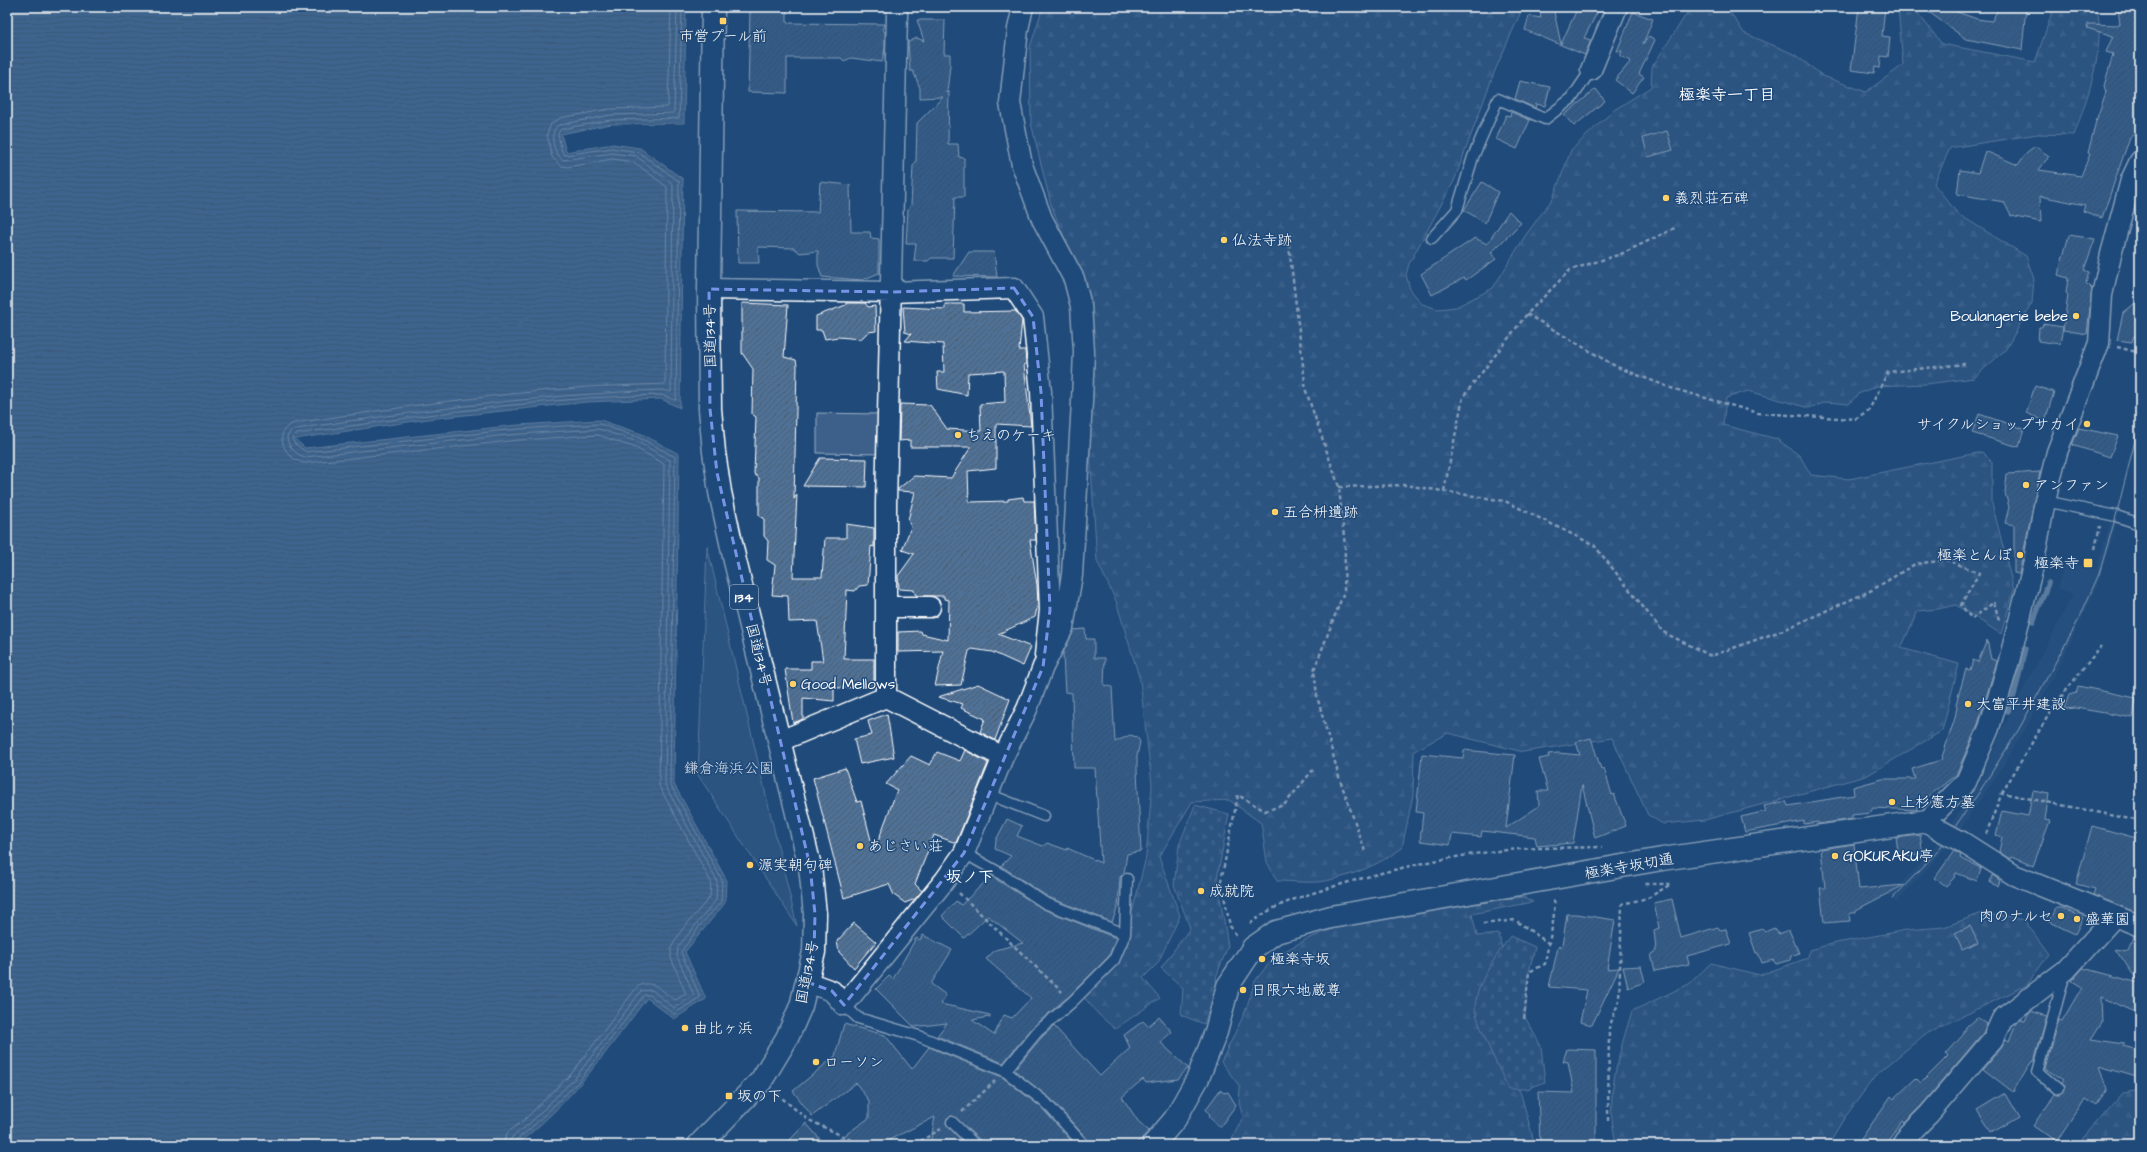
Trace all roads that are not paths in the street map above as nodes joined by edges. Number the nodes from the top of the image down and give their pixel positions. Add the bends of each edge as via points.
1 (713, 7) edge
2 (1023, 7) edge
3 (1617, 7) edge
4 (897, 14) dead end
5 (1591, 70) joint
6 (2140, 161) edge
7 (1432, 238) dead end
8 (709, 289) junction
9 (892, 292) junction
10 (2045, 501) junction
11 (2140, 524) edge
12 (886, 607) junction
13 (930, 607) dead end
14 (1043, 667) junction
15 (886, 696) junction
16 (780, 741) junction
17 (1003, 757) junction
18 (988, 794) junction
19 (1044, 816) dead end
20 (1932, 825) junction
21 (964, 853) junction
22 (1127, 879) dead end
23 (2114, 917) junction
24 (2140, 926) edge
25 (1125, 934) junction
26 (2066, 970) junction
27 (807, 982) junction
28 (844, 1005) junction
29 (1005, 1071) junction
30 (2058, 1089) dead end
31 (952, 1122) dead end
32 (699, 1145) edge
33 (975, 1145) edge
34 (1084, 1145) edge
35 (1154, 1145) edge
36 (1902, 1145) edge

1 - 8 main road, 国道134号 / 134
2 - 14 street via 1018,29 1010,103 1022,166 1042,218 1074,279 1081,306 1084,351 1072,575 1063,628
3 - 5 street
4 - 9 street
5 - 7 lane via 1572,98 1546,119 1498,99 1473,158 1457,210
6 - 10 street via 2130,180 2111,254 2102,295 2098,343 2057,452
8 - 9 street
8 - 16 main road, 国道134号 / 134 via 710,409 717,473 735,561
9 - 12 street
9 - 14 street via 1014,288 1033,317 1041,392 1050,610
10 - 11 lane
10 - 20 street via 2033,566 1989,728 1966,782
12 - 13 street
12 - 15 street
14 - 17 street via 1027,709
15 - 16 street
15 - 17 street
16 - 27 main road, 国道134号 / 134 via 810,866 815,914 814,952
17 - 18 street
18 - 19 lane
18 - 21 street
20 - 23 street, bridge via 2014,875
20 - 35 main road, 極楽寺坂切通 via 1662,859 1331,917 1276,932 1253,948 1228,986 1216,1032 1198,1078 1175,1119
21 - 25 lane via 1045,903
21 - 28 street
22 - 25 lane
23 - 24 street
23 - 26 street
25 - 29 lane via 1114,960 1037,1032
26 - 30 lane via 2038,1072
26 - 36 street via 2002,1019 1993,1039
27 - 28 street via 832,991
27 - 32 main road, 国道134号 / 134 via 802,1006 787,1038 761,1081
28 - 29 lane via 858,1018 919,1036
29 - 34 lane via 1046,1103
31 - 33 lane

